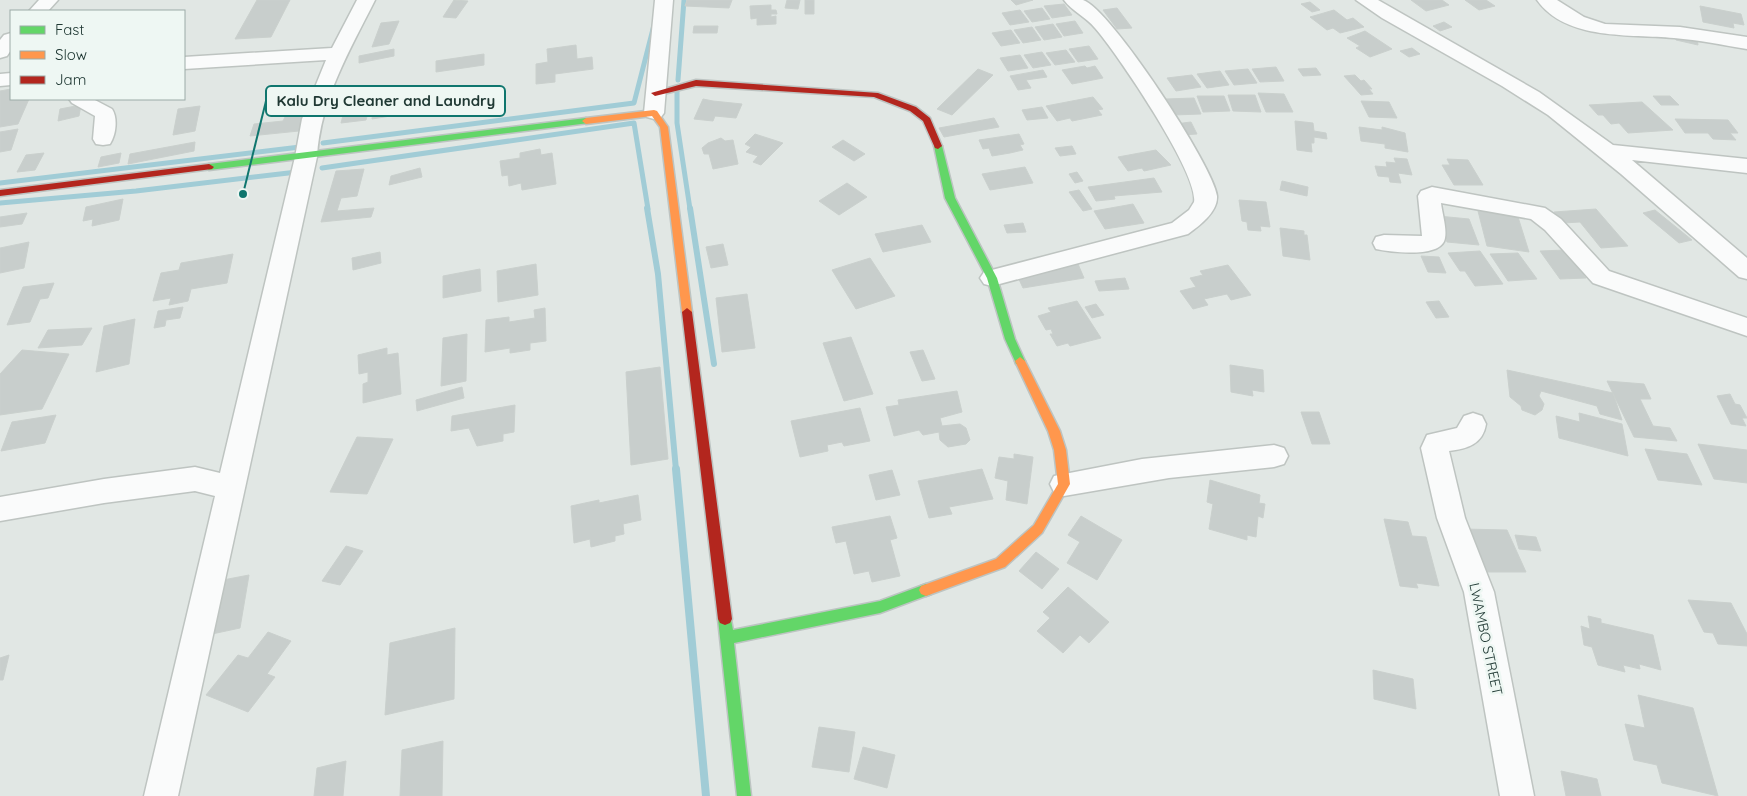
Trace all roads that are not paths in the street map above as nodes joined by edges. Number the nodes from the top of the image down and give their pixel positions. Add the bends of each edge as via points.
1 (49, 0) edge
2 (366, 0) edge
3 (664, 0) edge
4 (1073, 0) edge
5 (1365, 0) edge
6 (1546, 0) edge
7 (39, 10) edge
8 (9, 30) edge
9 (1747, 43) edge
10 (0, 52) edge
11 (340, 53) junction
12 (185, 62) edge
13 (656, 93) junction
14 (81, 100) edge
15 (654, 113) junction
16 (103, 139) dead end
17 (1607, 151) junction
18 (306, 157) junction
19 (1747, 166) edge
20 (0, 194) edge
21 (1384, 243) dead end
22 (1747, 272) edge
23 (992, 278) junction
24 (1747, 327) edge
25 (1473, 424) dead end
26 (1274, 456) dead end
27 (1064, 484) junction
28 (231, 488) junction
29 (0, 510) edge
30 (727, 638) junction
31 (161, 796) edge
32 (744, 796) edge
33 (1517, 796) edge

1 - 7 street
2 - 11 street
3 - 13 street
4 - 23 street via 1101,23 1116,42 1197,169 1206,197 1195,217 1180,229
5 - 17 street via 1491,70 1555,111
6 - 9 street via 1574,21 1606,31 1672,32
8 - 10 street
11 - 12 street
11 - 18 street via 316,108 307,137
13 - 15 street
13 - 23 street via 696,83 875,96 913,109 927,120 940,150 950,198
14 - 16 street via 105,113
15 - 18 street
15 - 30 street via 664,127
17 - 19 street
17 - 22 street
18 - 20 street
18 - 28 street
21 - 24 street via 1424,245 1434,239 1428,196 1432,194 1538,213 1548,219 1601,277
23 - 27 street via 1010,339 1054,431
25 - 33 street, LWAMBO STREET via 1469,435 1437,443 1435,448 1451,518 1479,592
26 - 27 street via 1118,472
27 - 30 street via 1038,529 1000,563 880,607
28 - 29 street via 195,479
28 - 31 street
30 - 32 street

